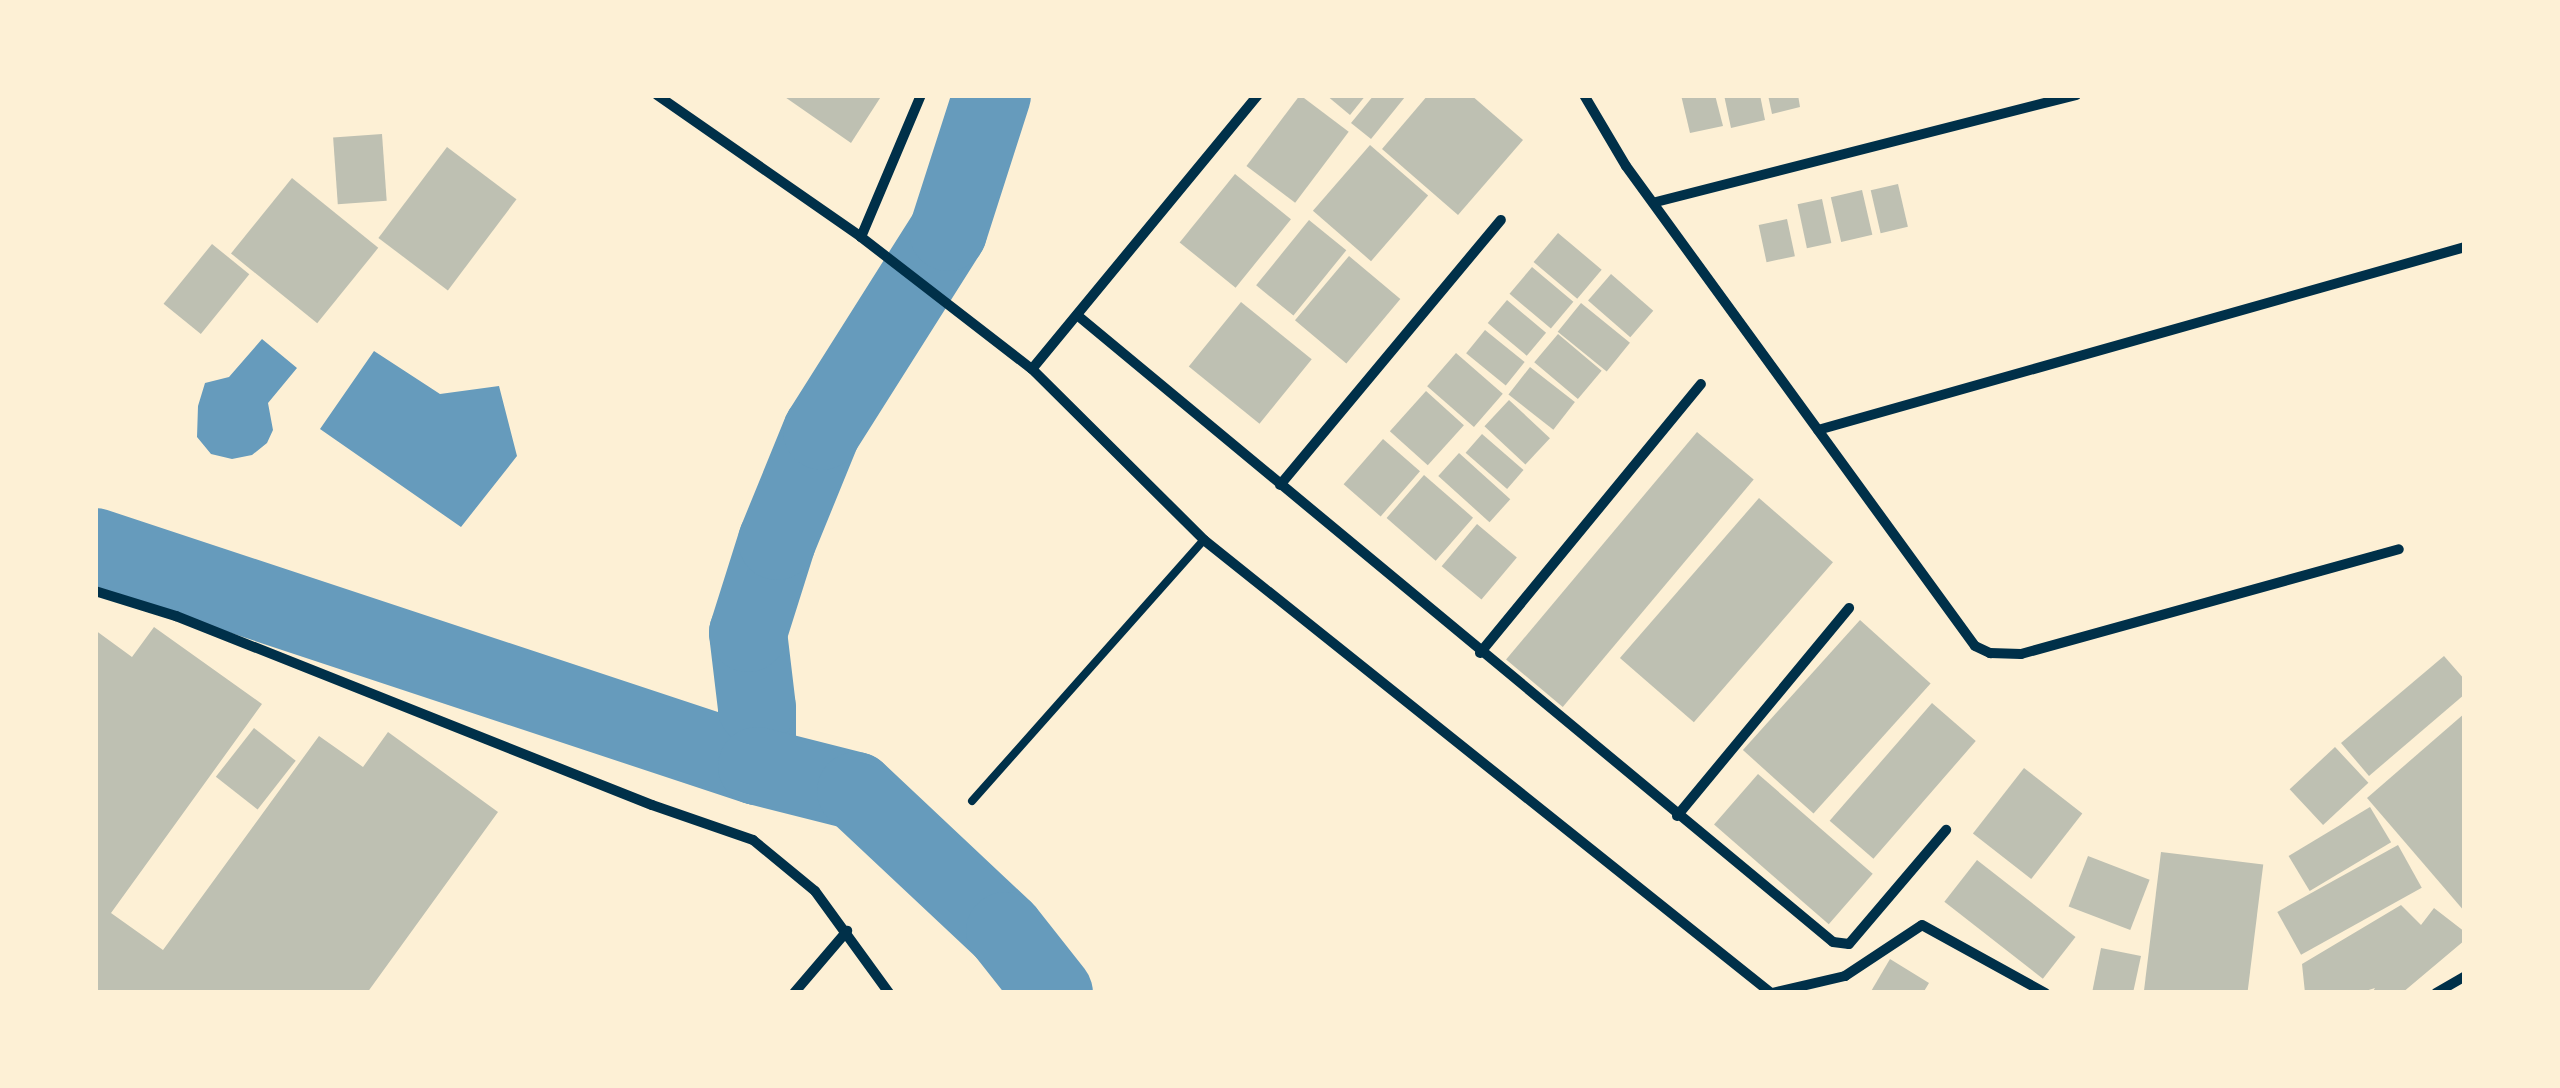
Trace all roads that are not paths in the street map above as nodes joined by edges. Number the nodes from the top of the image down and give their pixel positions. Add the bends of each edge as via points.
1 (657, 95) edge
2 (921, 95) edge
3 (1258, 95) edge
4 (1584, 95) edge
5 (2078, 95) edge
6 (1656, 202) junction
7 (1501, 220) dead end
8 (862, 237) junction
9 (2465, 248) edge
10 (1076, 315) junction
11 (1032, 369) junction
12 (1701, 384) dead end
13 (1818, 430) junction
14 (1280, 485) junction
15 (1204, 540) junction
16 (2399, 549) dead end
17 (95, 591) edge
18 (1849, 608) dead end
19 (1480, 653) junction
20 (972, 801) dead end
21 (1676, 816) junction
22 (1946, 830) dead end
23 (847, 932) junction
24 (2465, 976) edge
25 (794, 993) edge
26 (890, 993) edge
27 (1772, 993) edge
28 (2045, 993) edge
29 (2436, 993) edge

1 - 8 street
2 - 8 street
3 - 10 street
4 - 6 street
5 - 6 street
6 - 13 street
7 - 14 street
8 - 11 street
9 - 13 street
10 - 11 street
10 - 14 street
11 - 15 street
12 - 19 street
13 - 16 street via 1963,633 1990,653 2021,654
14 - 19 street
15 - 20 lane
15 - 27 street
17 - 23 street via 176,616 753,840 816,891
18 - 21 street
19 - 21 street
21 - 22 street via 1844,946
23 - 25 street
23 - 26 street
24 - 29 street
27 - 28 street via 1845,976 1922,925

